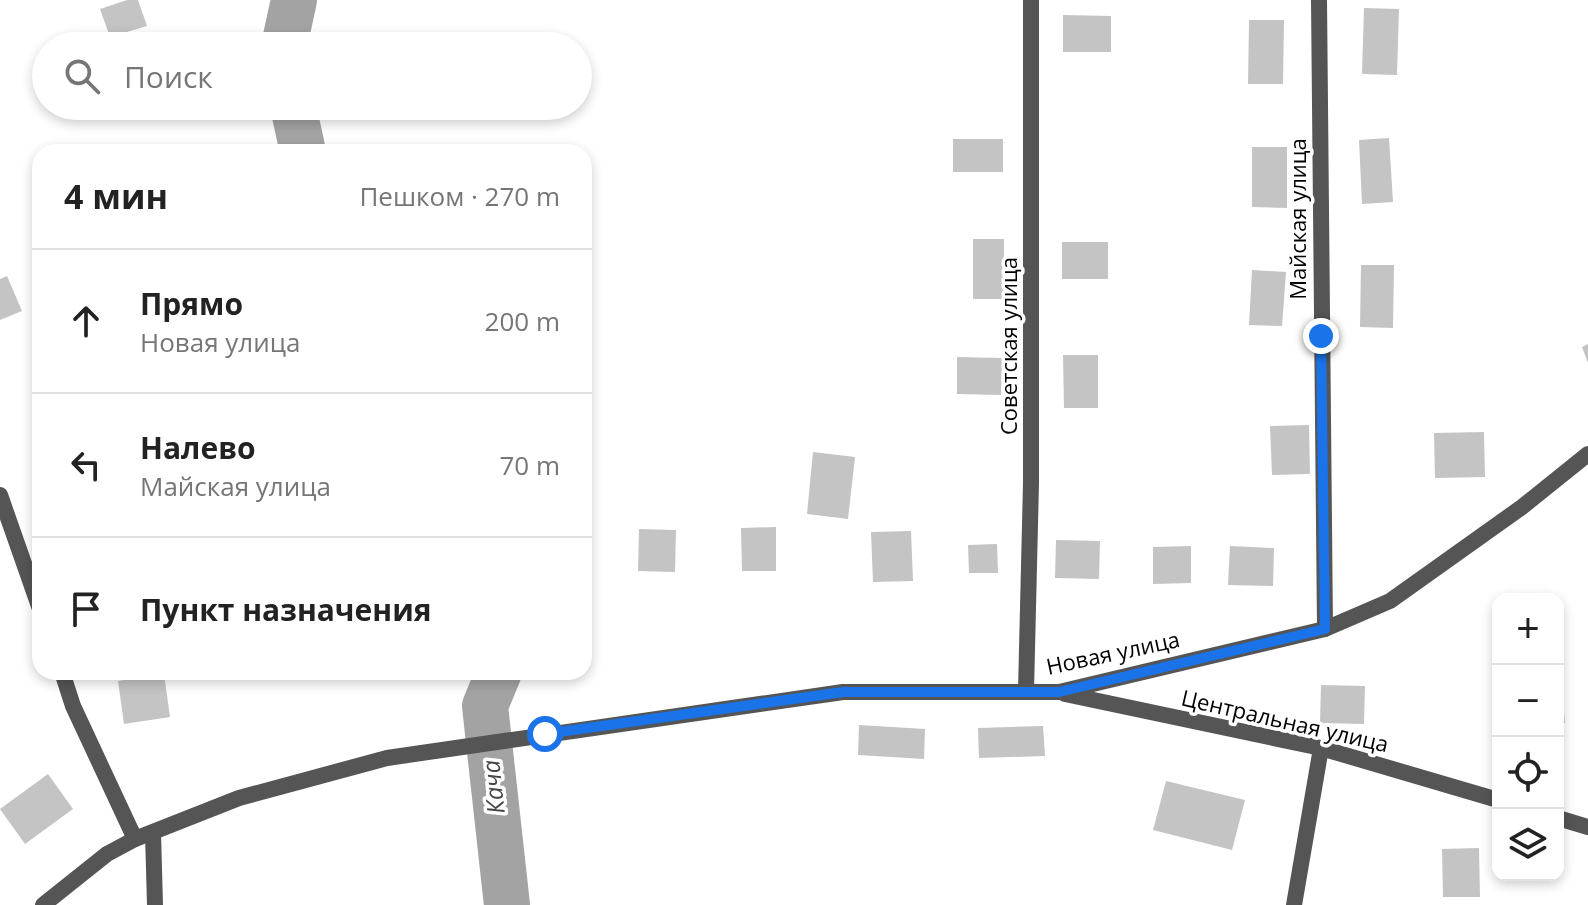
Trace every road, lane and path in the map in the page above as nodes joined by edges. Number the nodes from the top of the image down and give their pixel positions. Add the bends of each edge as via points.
1 (1031, 0) edge
2 (1319, 0) edge
3 (1588, 454) edge
4 (0, 495) edge
5 (32, 586) edge
6 (1325, 629) junction
7 (65, 680) edge
8 (1026, 691) junction
9 (1059, 692) junction
10 (1321, 748) junction
11 (1492, 798) edge
12 (1564, 820) edge
13 (1588, 827) edge
14 (153, 833) junction
15 (135, 839) junction
16 (43, 905) edge
17 (155, 905) edge
18 (1294, 905) edge

1 - 8 street, Советская улица
2 - 6 street, Майская улица
3 - 6 street, Новая улица via 1390,601
4 - 5 street
6 - 9 street, Новая улица
7 - 15 street
8 - 9 street, Новая улица
8 - 14 street, Новая улица via 843,692 387,758 239,798
9 - 10 street, Центральная улица
10 - 11 street, Центральная улица
10 - 18 street
12 - 13 street
14 - 15 street
14 - 17 street
15 - 16 street via 107,854

